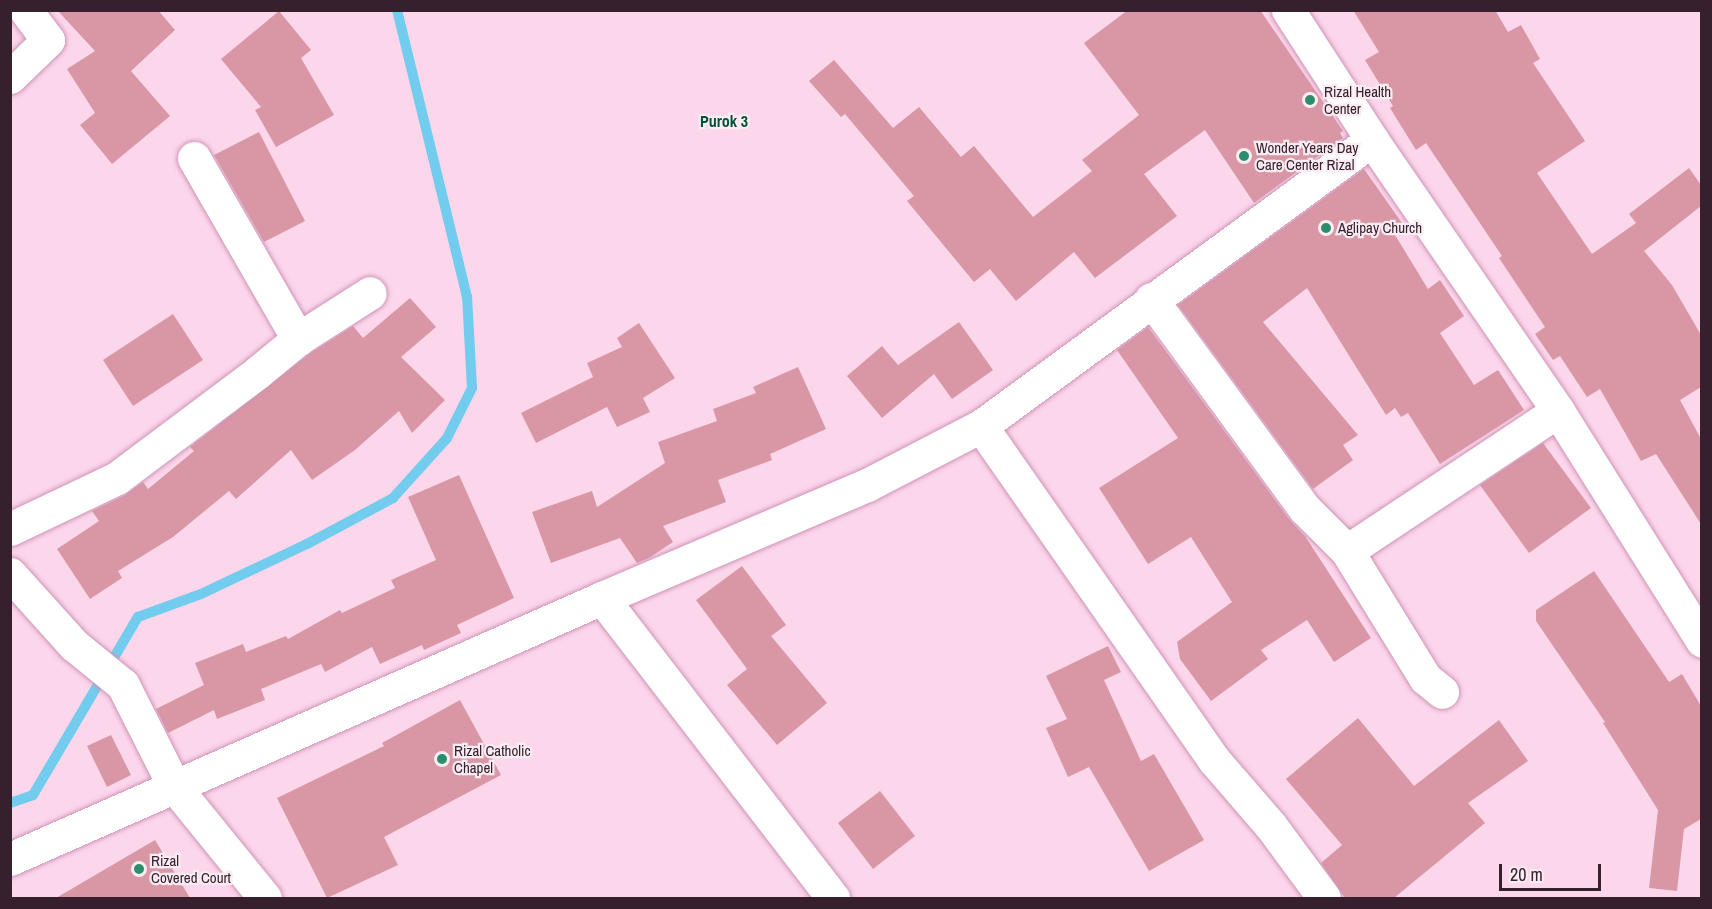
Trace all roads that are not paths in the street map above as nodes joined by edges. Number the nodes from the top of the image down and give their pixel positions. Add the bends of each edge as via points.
1 (25, 10) edge
2 (1288, 10) edge
3 (10, 77) edge
4 (1372, 140) junction
5 (194, 158) dead end
6 (370, 293) dead end
7 (1151, 299) junction
8 (298, 339) junction
9 (1557, 411) junction
10 (981, 426) junction
11 (10, 529) edge
12 (1347, 551) junction
13 (10, 574) edge
14 (602, 598) junction
15 (1701, 641) edge
16 (1442, 692) dead end
17 (174, 786) junction
18 (10, 859) edge
19 (265, 898) edge
20 (833, 898) edge
21 (1324, 898) edge

1 - 3 street via 48,40
2 - 4 street
4 - 7 street
4 - 9 street
5 - 8 street
6 - 8 street
7 - 10 street
7 - 12 street via 1304,508
8 - 11 street via 117,478
9 - 12 street
9 - 15 street
10 - 14 street via 867,485
10 - 21 street via 1214,760 1271,826
12 - 16 street via 1425,678
13 - 17 street via 74,645 123,684
14 - 17 street
14 - 20 street
17 - 18 street
17 - 19 street

